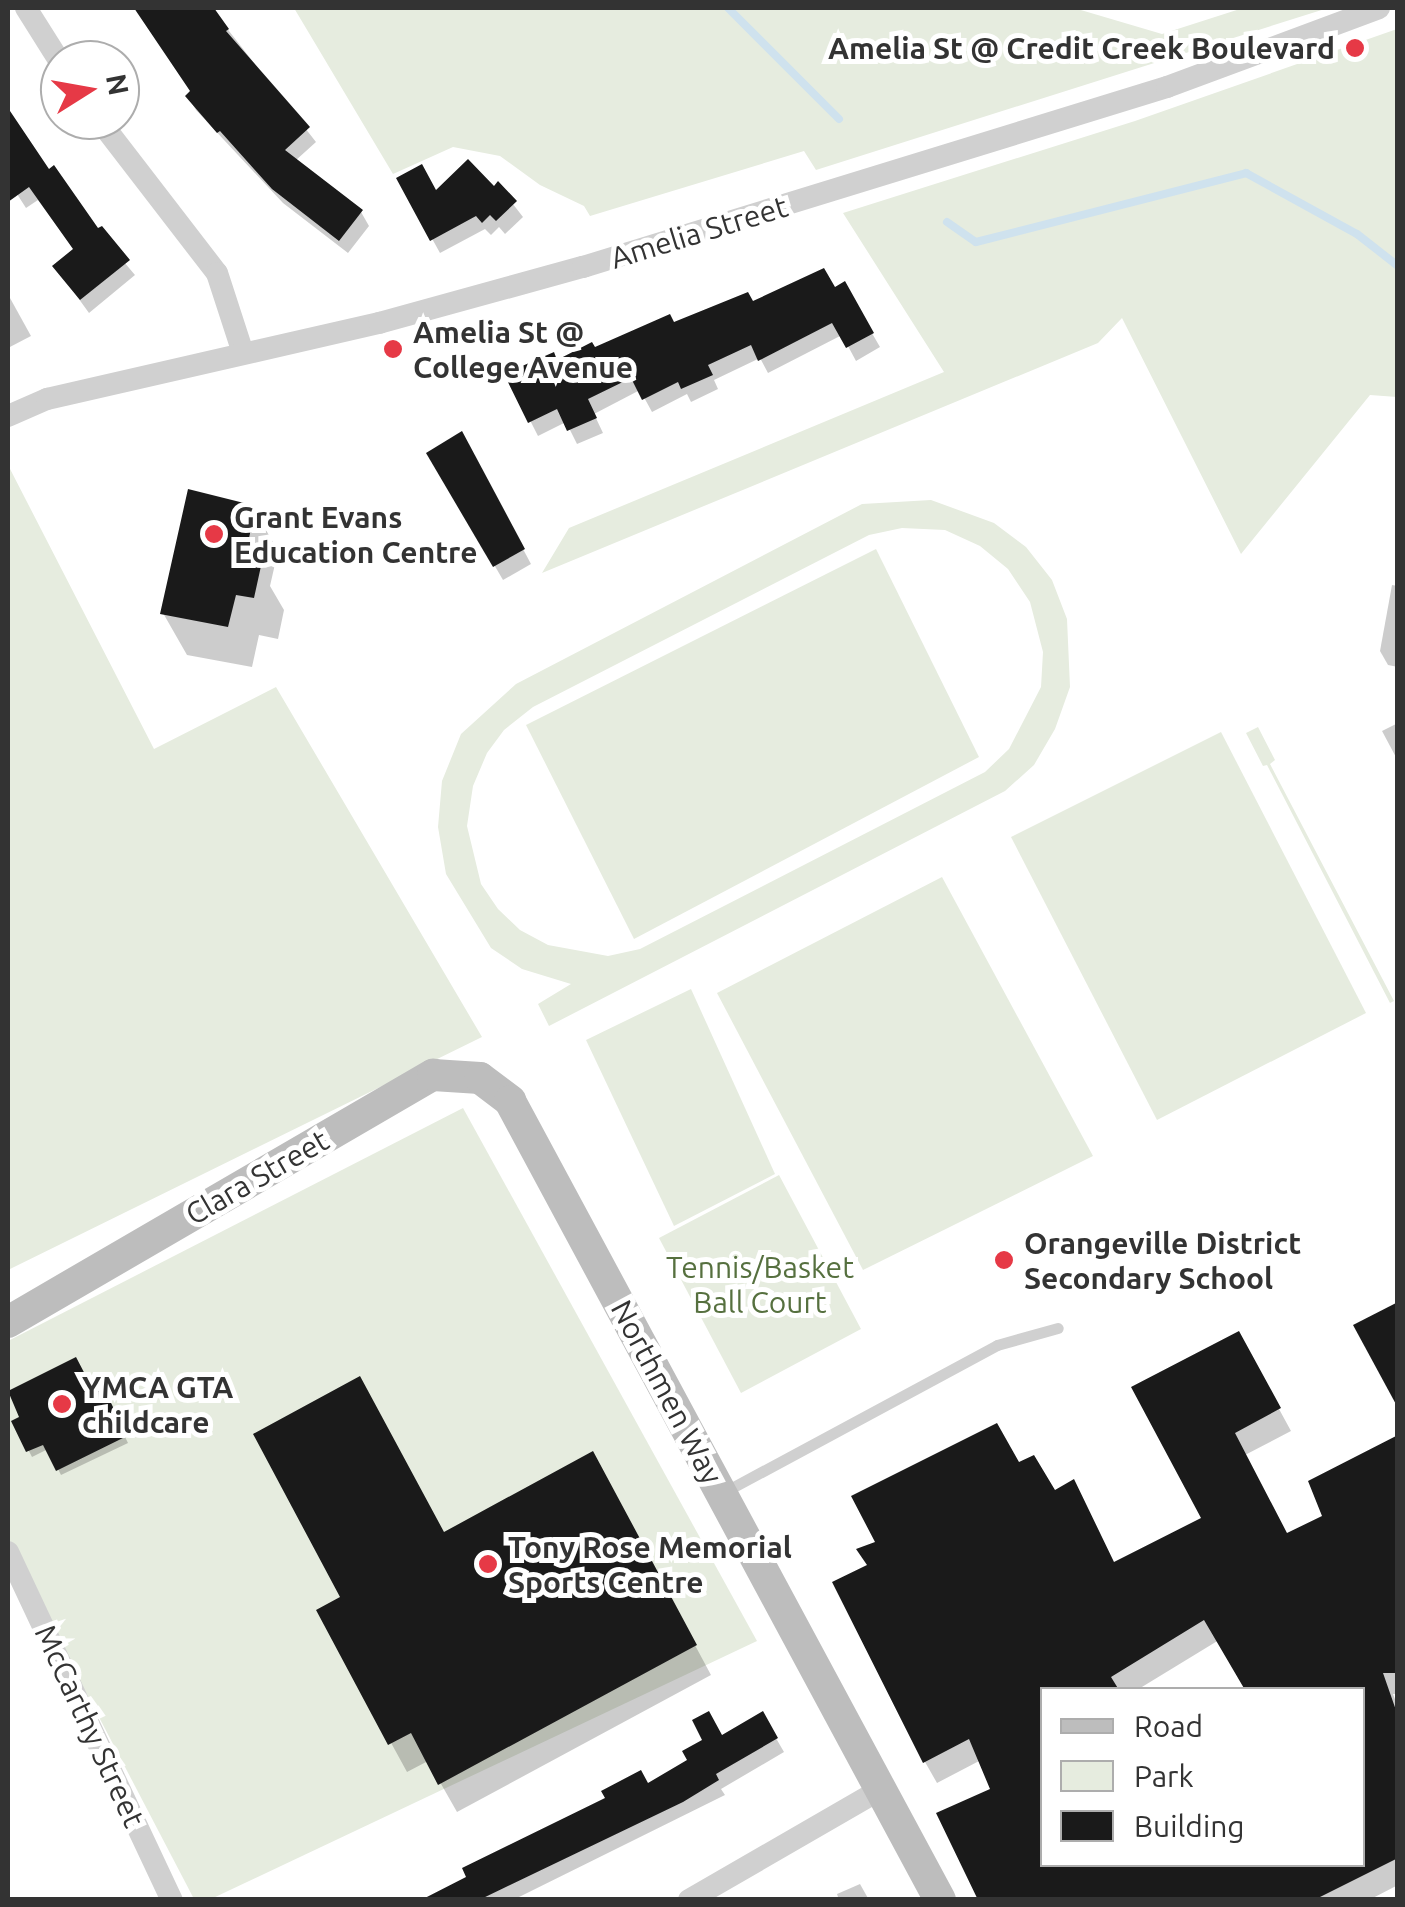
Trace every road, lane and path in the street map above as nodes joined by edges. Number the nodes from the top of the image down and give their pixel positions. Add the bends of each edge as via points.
1 (26, 8) edge
2 (1378, 8) edge
3 (46, 40) edge
4 (115, 140) edge
5 (243, 354) junction
6 (8, 416) edge
7 (510, 1101) joint
8 (8, 1322) edge
9 (1058, 1328) dead end
10 (722, 1493) junction
11 (8, 1552) edge
12 (881, 1789) junction
13 (172, 1900) edge
14 (690, 1900) edge
15 (940, 1900) edge

1 - 3 street
2 - 5 street, Amelia Street via 1166,87 758,214 453,304
4 - 5 street via 217,272
5 - 6 street, Amelia Street via 47,400
7 - 8 street, Clara Street via 480,1078 432,1075
7 - 10 street, Northmen Way
9 - 10 lane via 997,1345
10 - 12 street, Northmen Way
11 - 13 street, McCarthy Street
12 - 14 street
12 - 15 street, Northmen Way

